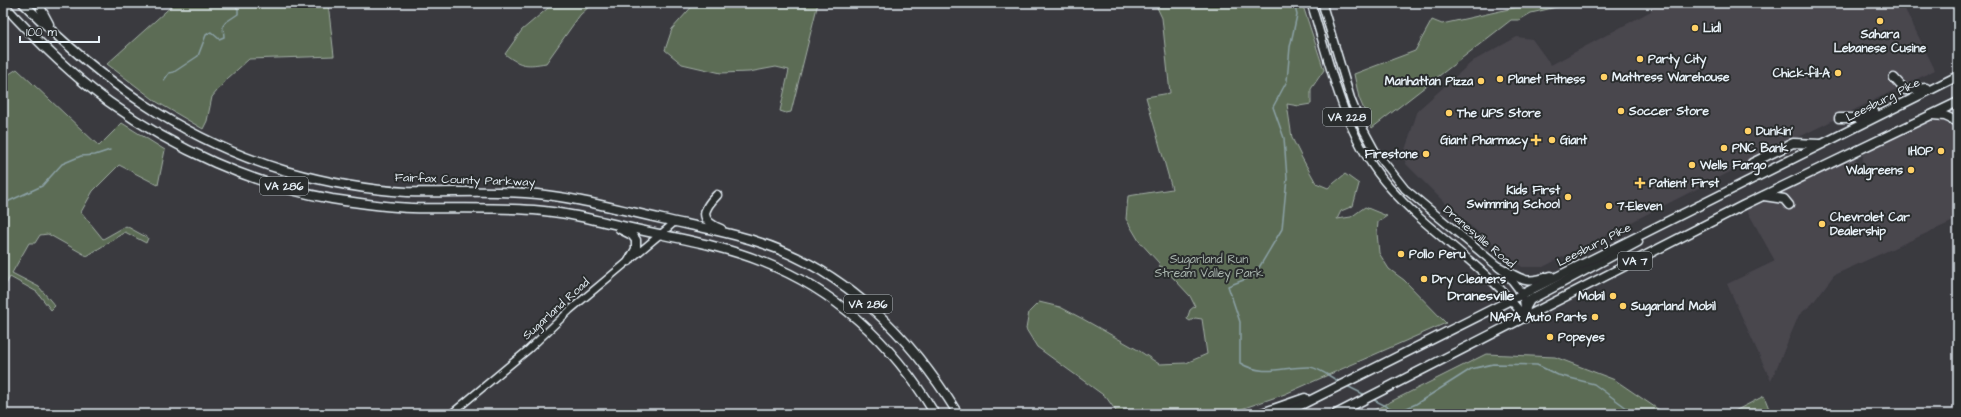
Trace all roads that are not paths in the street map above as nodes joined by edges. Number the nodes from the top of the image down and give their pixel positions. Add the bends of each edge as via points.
1 (23, 3) edge
2 (42, 3) edge
3 (1312, 3) edge
4 (1322, 3) edge
5 (3, 4) edge
6 (52, 30) junction
7 (1958, 76) edge
8 (1894, 78) dead end
9 (1936, 86) junction
10 (1955, 103) edge
11 (1892, 109) junction
12 (1930, 115) junction
13 (1839, 118) dead end
14 (1821, 144) junction
15 (1752, 163) dead end
16 (716, 195) dead end
17 (1763, 196) junction
18 (1789, 205) dead end
19 (1673, 219) junction
20 (597, 220) junction
21 (675, 222) junction
22 (660, 234) junction
23 (742, 237) junction
24 (629, 261) junction
25 (1499, 267) junction
26 (1578, 267) junction
27 (1523, 295) junction
28 (1512, 300) junction
29 (1526, 318) junction
30 (1333, 389) junction
31 (451, 414) edge
32 (935, 414) edge
33 (958, 414) edge
34 (1258, 414) edge
35 (1283, 414) edge
36 (1336, 414) edge

1 - 6 highway, Fairfax County Parkway / VA 286
2 - 6 highway via 41,9
3 - 28 main road, Dranesville Road / VA 228 via 1345,112 1366,157 1409,208
4 - 25 main road, Dranesville Road / VA 228 via 1356,113 1381,161 1405,189
5 - 20 highway, VA 286 via 69,68 108,101 178,144 256,178 330,198 377,205 533,210
6 - 21 highway, Fairfax County Parkway / VA 286 via 94,69 164,118 217,145 288,171 363,187 405,192 506,192 544,195
7 - 9 highway, Leesburg Pike / VA 7
8 - 9 highway via 1908,91
9 - 11 highway, Leesburg Pike / VA 7
10 - 12 highway, VA 7
10 - 12 highway via 1956,121 1945,116
11 - 13 highway via 1859,118
11 - 14 highway, Leesburg Pike / VA 7
12 - 17 highway, VA 7
14 - 15 highway via 1792,143
14 - 19 highway, Leesburg Pike / VA 7
16 - 23 highway via 707,205 706,217 717,227
17 - 18 highway via 1784,199
17 - 29 highway, VA 7
19 - 26 highway, Leesburg Pike / VA 7
19 - 29 highway via 1640,241 1530,300 1526,306
20 - 22 highway, VA 286
20 - 24 highway via 634,237 637,245
21 - 22 street, Sugarland Road
21 - 23 highway, Fairfax County Parkway / VA 286
22 - 24 street, Sugarland Road
22 - 32 highway, VA 286 via 732,251 763,262 827,295 864,324 885,346 910,376
23 - 33 highway, Fairfax County Parkway / VA 286 via 802,260 861,299 907,343 937,381
24 - 31 street, Sugarland Road
25 - 26 highway via 1529,282
25 - 27 main road, Dranesville Road / VA 228
26 - 27 highway, Leesburg Pike / VA 7
27 - 28 highway, Leesburg Pike / VA 7
27 - 29 main road, Dranesville Road / VA 228
28 - 29 main road, Dranesville Road / VA 228
28 - 30 highway, Leesburg Pike / VA 7
29 - 36 highway, VA 7
30 - 34 highway
30 - 35 highway, Leesburg Pike / VA 7

